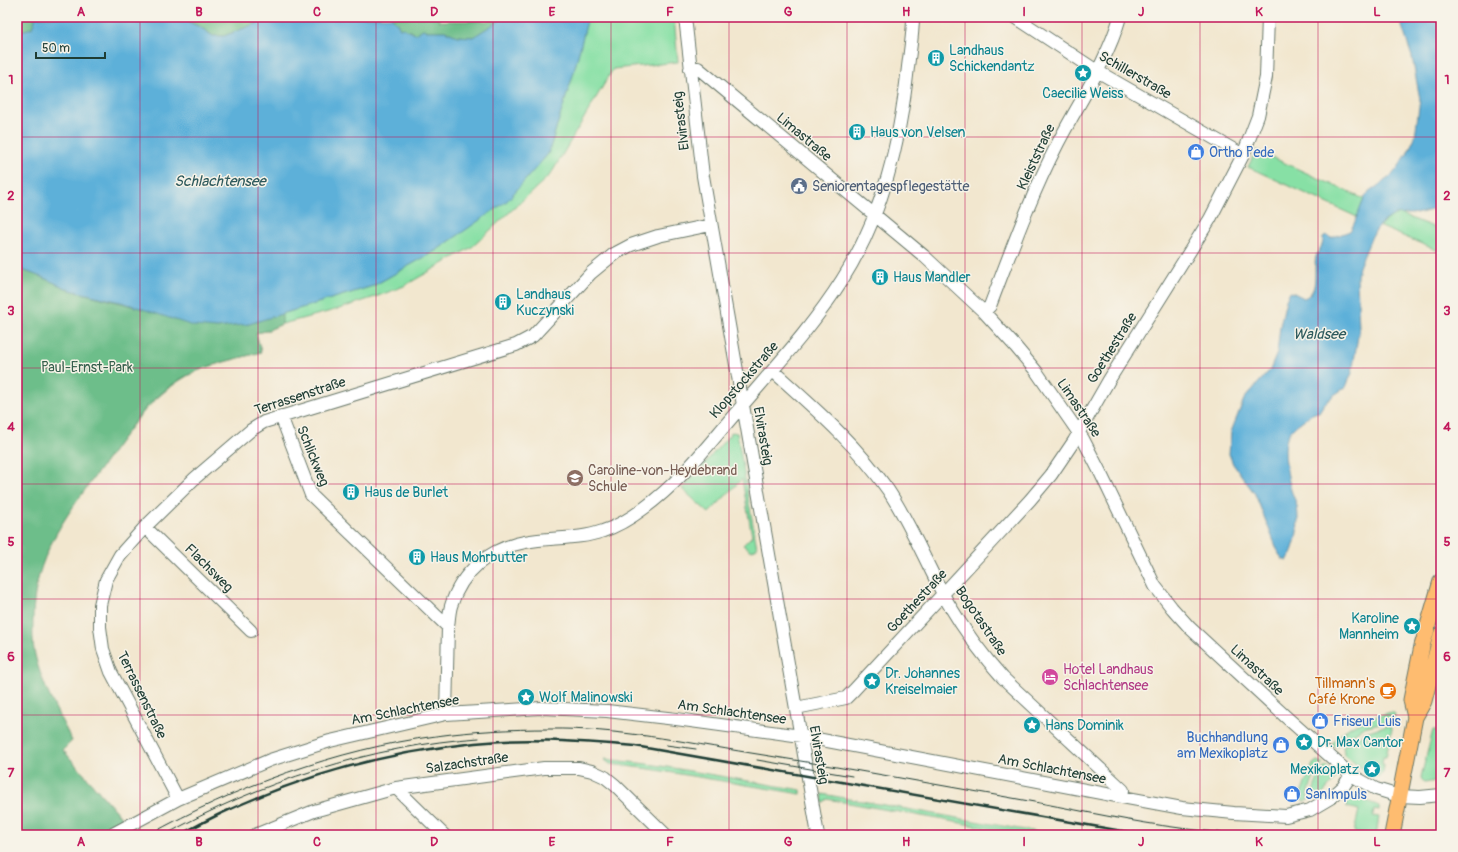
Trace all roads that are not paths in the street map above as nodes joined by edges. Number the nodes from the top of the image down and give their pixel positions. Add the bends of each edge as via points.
1 (685, 17) edge
2 (913, 17) edge
3 (1015, 17) edge
4 (1120, 17) edge
5 (1268, 17) edge
6 (690, 69) junction
7 (1098, 71) junction
8 (1244, 155) junction
9 (875, 216) junction
10 (711, 225) junction
11 (984, 312) junction
12 (773, 371) junction
13 (742, 406) junction
14 (281, 416) junction
15 (1079, 432) junction
16 (145, 527) junction
17 (1440, 590) edge
18 (943, 594) junction
19 (448, 627) junction
20 (251, 630) dead end
21 (1441, 635) edge
22 (796, 708) junction
23 (446, 714) junction
24 (1415, 718) junction
25 (801, 736) junction
26 (1351, 775) junction
27 (396, 788) junction
28 (1441, 795) edge
29 (1399, 796) junction
30 (1122, 797) junction
31 (178, 799) junction
32 (111, 835) edge
33 (255, 835) edge
34 (444, 835) edge
35 (666, 835) edge
36 (818, 835) edge
37 (1392, 835) edge

1 - 6 street, Elvirasteig
2 - 9 street, Klopstockstraße via 905,90 894,155
3 - 7 street, Schillerstraße
4 - 7 street, Kleiststraße
5 - 8 street, Goethestraße via 1266,77 1258,116
6 - 9 street, Limastraße via 698,68
6 - 10 street, Elvirasteig
7 - 8 street, Schillerstraße
7 - 11 street, Kleiststraße via 1057,144 1022,222 990,306
8 - 15 street, Goethestraße via 1210,219
9 - 11 street, Limastraße
9 - 12 street, Klopstockstraße via 842,280 813,322
10 - 13 street, Elvirasteig
10 - 14 street, Terrassenstraße via 658,236 614,254 591,273 533,336 516,345
11 - 15 street, Limastraße via 1036,371
12 - 13 street, Klopstockstraße
12 - 18 street, Bogotastraße via 844,437 869,465 904,516
13 - 19 street, Klopstockstraße via 673,485 625,522 579,537 526,541 505,546 487,556 470,571 457,590 450,608
13 - 22 street, Elvirasteig
14 - 16 street, Terrassenstraße via 251,430 195,478
14 - 19 street, Schlickweg via 311,495
15 - 18 street, Goethestraße via 1051,475
15 - 26 street, Limastraße via 1149,576 1172,608 1206,643
16 - 20 street, Flachsweg
16 - 31 street, Terrassenstraße via 120,555 106,580 100,604 100,627 103,649 111,672
17 - 24 main road via 1422,646 1411,700
18 - 22 street, Goethestraße via 846,698
18 - 30 street, Bogotastraße via 975,645 993,667 1123,790
19 - 23 street
21 - 24 main road via 1424,701
22 - 25 street, Elvirasteig
23 - 25 street, Am Schlachtensee via 541,708 593,710
23 - 31 street, Am Schlachtensee via 330,741 270,760
24 - 29 main road
25 - 30 street, Am Schlachtensee
25 - 36 street, Elvirasteig
26 - 29 street, Limastraße via 1376,789
26 - 30 street, Am Schlachtensee via 1332,797 1318,806 1286,816 1182,808
27 - 33 street, Salzachstraße via 314,811
27 - 34 street
27 - 35 street, Salzachstraße via 544,768 579,768 592,771 610,781
28 - 29 street, Limastraße
29 - 37 main road
31 - 32 street, Am Schlachtensee

